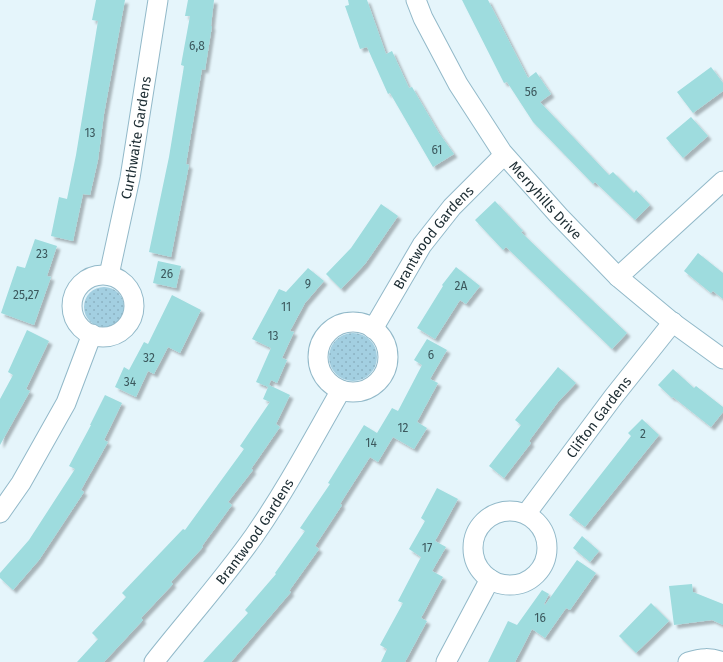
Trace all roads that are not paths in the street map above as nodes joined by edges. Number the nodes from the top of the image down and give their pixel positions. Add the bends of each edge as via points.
1 (158, 0) edge
2 (416, 0) edge
3 (504, 154) junction
4 (723, 181) edge
5 (109, 275) junction
6 (618, 277) junction
7 (673, 322) junction
8 (373, 329) junction
9 (92, 334) junction
10 (723, 359) edge
11 (341, 390) junction
12 (0, 513) edge
13 (526, 514) junction
14 (490, 579) junction
15 (154, 662) edge
16 (446, 662) edge
17 (688, 662) edge
18 (723, 662) edge

1 - 5 street, Curthwaite Gardens via 130,178
2 - 3 street, Merryhills Drive via 422,18 458,84
3 - 6 street, Merryhills Drive
3 - 8 street, Brantwood Gardens via 452,207 422,245
4 - 6 street
5 - 9 street via 91,277 83,282 73,296 72,306 77,323
5 - 9 street via 125,284 133,301 133,310 125,326 118,332 110,336
6 - 7 street, Merryhills Drive
7 - 10 street, Merryhills Drive
7 - 13 street, Clifton Gardens
8 - 11 street via 381,336 386,346 388,357 384,373 373,386 363,391
8 - 11 street via 362,324 339,325 329,332 322,342 318,353 319,365 327,380
9 - 12 street via 66,403 21,484
11 - 15 street, Brantwood Gardens via 255,535
13 - 14 street via 514,510 502,511 490,516 474,535 474,560 480,571
13 - 14 street via 544,531 547,555 543,566 530,579 513,585 501,584
14 - 16 street
17 - 18 street via 700,658 713,658

